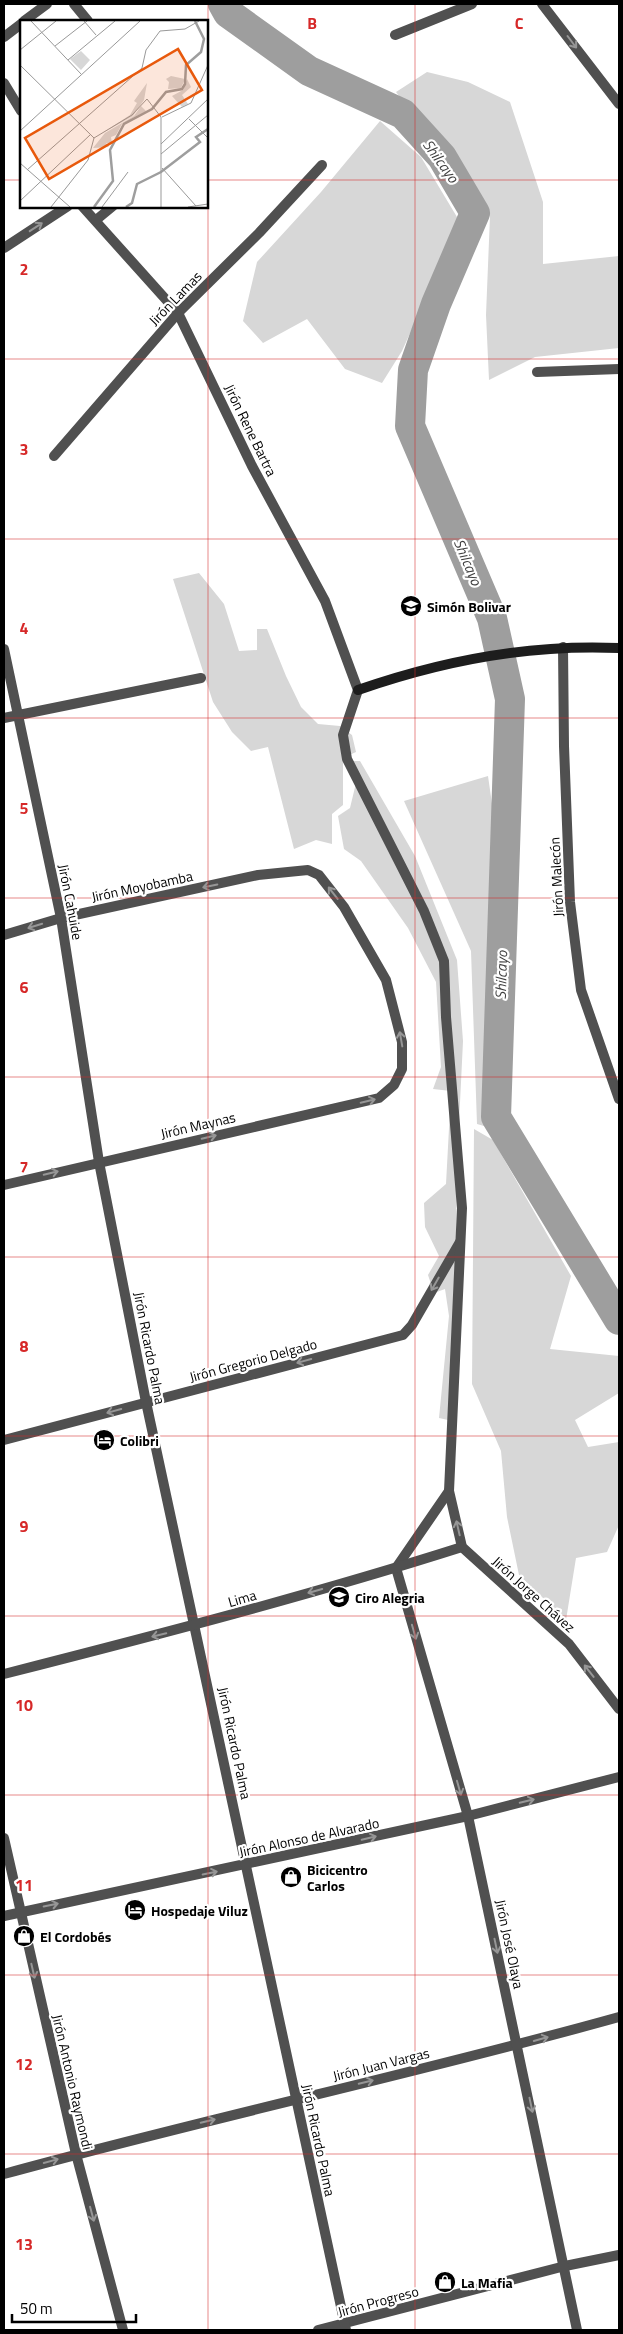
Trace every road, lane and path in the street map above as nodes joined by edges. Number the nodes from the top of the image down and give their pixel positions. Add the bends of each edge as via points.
1 (47, 4) edge
2 (74, 4) edge
3 (472, 4) edge
4 (542, 4) edge
5 (25, 20) edge
6 (87, 20) edge
7 (20, 25) edge
8 (395, 35) dead end
9 (4, 37) edge
10 (4, 83) edge
11 (619, 104) edge
12 (20, 109) edge
13 (322, 164) dead end
14 (65, 208) edge
15 (84, 208) edge
16 (111, 208) edge
17 (96, 220) junction
18 (4, 248) edge
19 (178, 313) junction
20 (619, 369) edge
21 (537, 372) dead end
22 (54, 456) dead end
23 (563, 647) junction
24 (619, 648) edge
25 (4, 649) edge
26 (201, 678) dead end
27 (358, 690) junction
28 (19, 715) junction
29 (4, 718) edge
30 (61, 918) junction
31 (4, 935) edge
32 (615, 1071) edge
33 (394, 1085) joint
34 (619, 1099) edge
35 (99, 1162) junction
36 (4, 1185) edge
37 (460, 1242) junction
38 (146, 1402) junction
39 (4, 1440) edge
40 (449, 1491) junction
41 (462, 1547) junction
42 (396, 1568) junction
43 (195, 1625) junction
44 (4, 1674) edge
45 (619, 1710) edge
46 (619, 1777) edge
47 (468, 1816) junction
48 (4, 1838) edge
49 (247, 1865) junction
50 (19, 1912) junction
51 (4, 1916) edge
52 (619, 2017) edge
53 (518, 2045) junction
54 (296, 2099) junction
55 (76, 2154) junction
56 (4, 2174) edge
57 (619, 2255) edge
58 (565, 2266) junction
59 (346, 2327) edge
60 (123, 2330) edge
61 (318, 2330) edge
62 (577, 2330) edge

1 - 5 street
2 - 6 street
3 - 8 street
4 -> 11 street
7 - 9 street
10 - 12 street
13 - 19 street, Jirón Lamas via 259,234
18 -> 14 street
15 - 17 street, Jirón Rene Bartra
16 - 17 street
17 - 19 street, Jirón Rene Bartra
19 - 22 street, Jirón Lamas
19 - 27 street, Jirón Rene Bartra via 252,466 325,601
20 - 21 street
23 - 24 main road
23 - 27 main road via 441,664
23 - 32 street, Jirón Malecón via 570,902 581,990
25 - 28 street, Jirón Cahuide
26 - 28 street
27 - 37 street via 343,735 347,759 424,911 444,961 462,1208
28 - 29 street
28 - 30 street, Jirón Cahuide
30 -> 31 street, Jirón Moyobamba
33 -> 30 street, Jirón Moyobamba via 402,1069 402,1042 386,980 344,907 318,875 308,870 258,875
30 - 35 street, Jirón Cahuide
32 - 34 street, Jirón Malecón
35 -> 33 street, Jirón Maynas via 380,1098
36 -> 35 street, Jirón Maynas
35 - 38 street, Jirón Ricardo Palma
37 -> 38 street, Jirón Gregorio Delgado via 403,1335
37 - 40 street
38 -> 39 street, Jirón Gregorio Delgado
38 - 43 street, Jirón Ricardo Palma
41 -> 40 street
40 - 42 street
41 - 42 street, Lima
45 -> 41 street, Jirón Jorge Chávez via 569,1644
42 -> 43 street, Lima
42 -> 47 street, Jirón José Olaya
43 -> 44 street, Lima
43 - 49 street, Jirón Ricardo Palma
47 -> 46 street, Jirón Alonso de Alvarado
49 -> 47 street, Jirón Alonso de Alvarado
47 -> 53 street, Jirón José Olaya
48 - 50 street, Jirón Antonio Raymondi
50 -> 49 street, Jirón Alonso de Alvarado
49 - 54 street, Jirón Ricardo Palma
50 - 51 street, Jirón Alonso de Alvarado
50 -> 55 street, Jirón Antonio Raymondi
53 -> 52 street, Jirón Juan Vargas
54 -> 53 street, Jirón Juan Vargas
53 -> 58 street, Jirón José Olaya
55 -> 54 street, Jirón Juan Vargas
54 - 59 street, Jirón Ricardo Palma
56 -> 55 street, Jirón Juan Vargas
55 -> 60 street, Jirón Antonio Raymondi
57 - 58 street, Jirón Progreso
58 - 59 street, Jirón Progreso
58 - 62 street, Jirón José Olaya
59 - 61 street, Jirón Progreso

